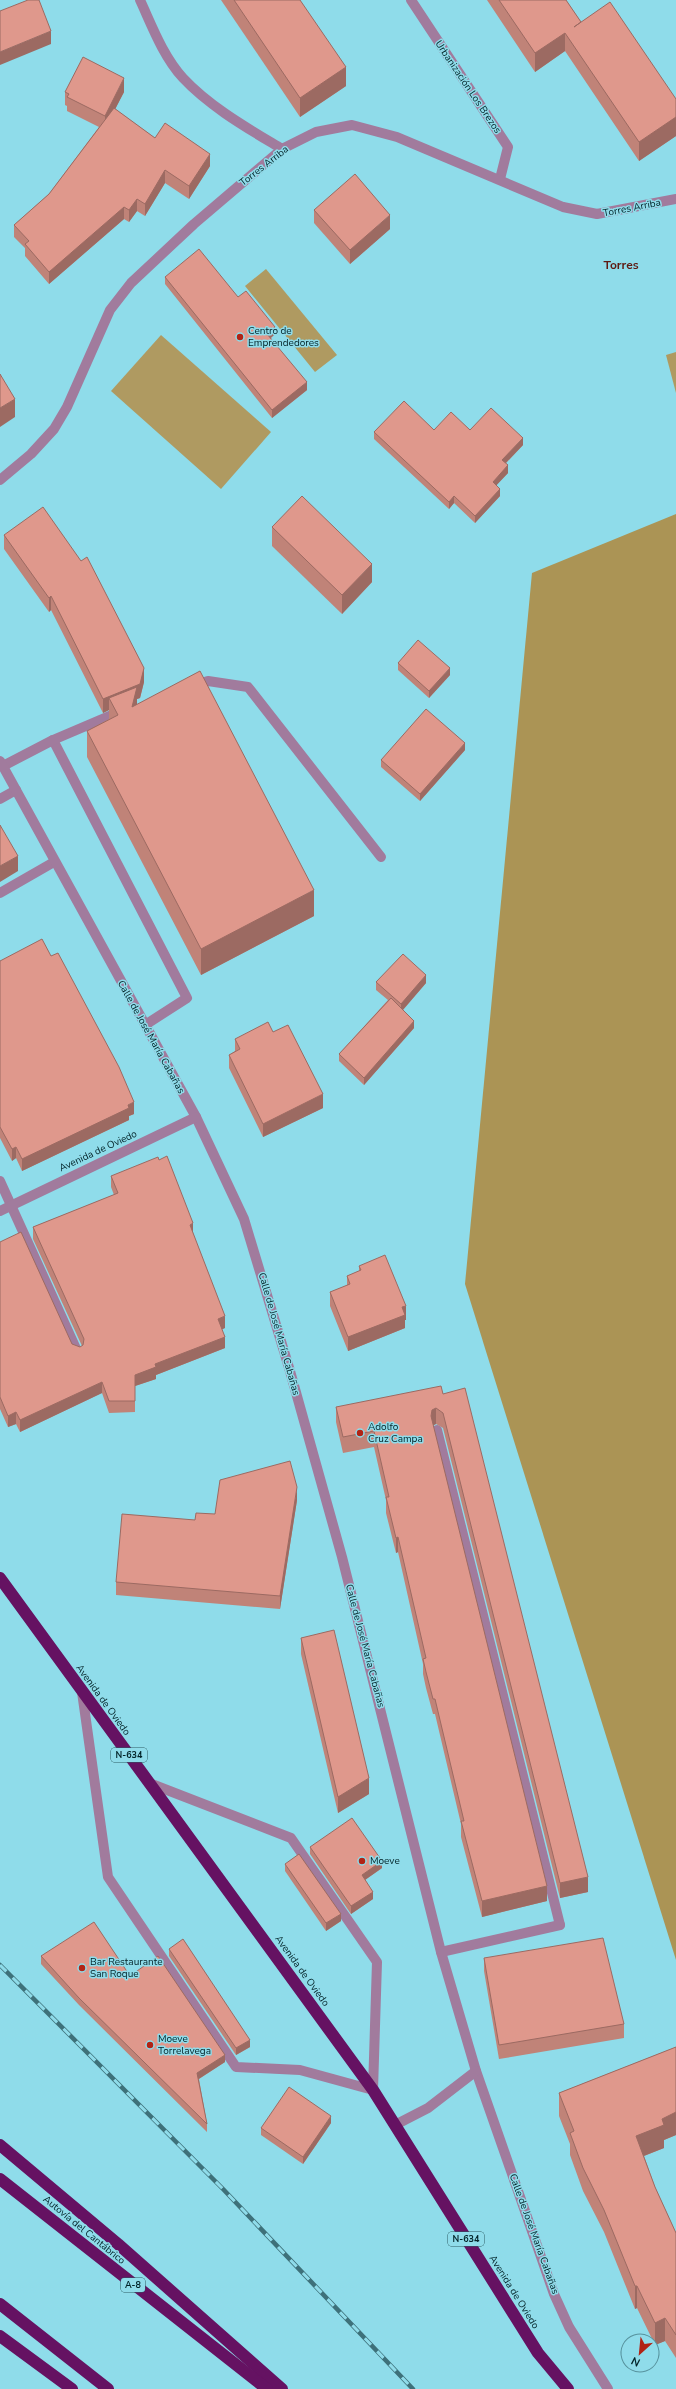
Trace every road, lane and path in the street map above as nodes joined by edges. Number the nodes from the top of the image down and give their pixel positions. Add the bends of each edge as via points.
1 (140, 0) edge
2 (411, 0) edge
3 (282, 149) junction
4 (500, 179) junction
5 (676, 199) edge
6 (0, 480) edge
7 (181, 689) edge
8 (131, 707) edge
9 (53, 740) junction
10 (1, 763) edge
11 (16, 790) junction
12 (0, 799) edge
13 (381, 857) dead end
14 (54, 862) junction
15 (0, 893) edge
16 (145, 1025) junction
17 (196, 1117) junction
18 (0, 1181) edge
19 (11, 1206) junction
20 (0, 1211) edge
21 (78, 1353) edge
22 (438, 1430) edge
23 (0, 1578) edge
24 (82, 1692) junction
25 (149, 1783) junction
26 (441, 1952) junction
27 (476, 2071) junction
28 (373, 2090) junction
29 (395, 2125) junction
30 (0, 2146) edge
31 (0, 2179) edge
32 (0, 2304) edge
33 (0, 2336) edge
34 (72, 2389) edge
35 (108, 2389) edge
36 (267, 2389) edge
37 (282, 2389) edge
38 (568, 2389) edge
39 (608, 2389) edge

1 - 3 street via 167,56 183,78 209,100
2 - 4 street, Urbanización Los Brezos via 508,147
3 - 4 street, Torres Arriba via 316,132 352,125 397,137
3 - 6 street, Torres Arriba via 194,224 131,283 110,310 60,420 30,454
4 - 5 street, Torres Arriba via 563,207 596,214
7 - 13 street via 208,681 248,687
8 - 9 street
9 - 10 street
9 - 16 street via 187,998
10 - 11 street, Calle de José María Cabañas
11 - 12 street
11 - 14 street, Calle de José María Cabañas
14 - 15 street
14 - 16 street, Calle de José María Cabañas
16 - 17 street, Calle de José María Cabañas
17 - 19 street, Avenida de Oviedo
17 - 26 street, Calle de José María Cabañas via 244,1219 268,1296 342,1557
18 - 19 street
19 - 20 street, Avenida de Oviedo
19 - 21 street
22 - 26 street via 560,1926
23 - 24 highway, Avenida de Oviedo / N-634
24 - 25 highway, Avenida de Oviedo / N-634
24 - 28 street via 108,1877 236,2067 300,2070
25 - 28 highway, Avenida de Oviedo / N-634
25 - 28 street via 290,1838 377,1962
26 - 27 street, Calle de José María Cabañas
27 - 29 street via 428,2108
27 - 39 street, Calle de José María Cabañas via 554,2294 569,2327
28 - 29 highway, Avenida de Oviedo / N-634
29 - 38 highway, Avenida de Oviedo / N-634 via 538,2353
30 - 37 highway via 118,2244
31 - 36 highway, Autovía del Cantábrico / A-8
32 - 35 highway
33 - 34 highway

